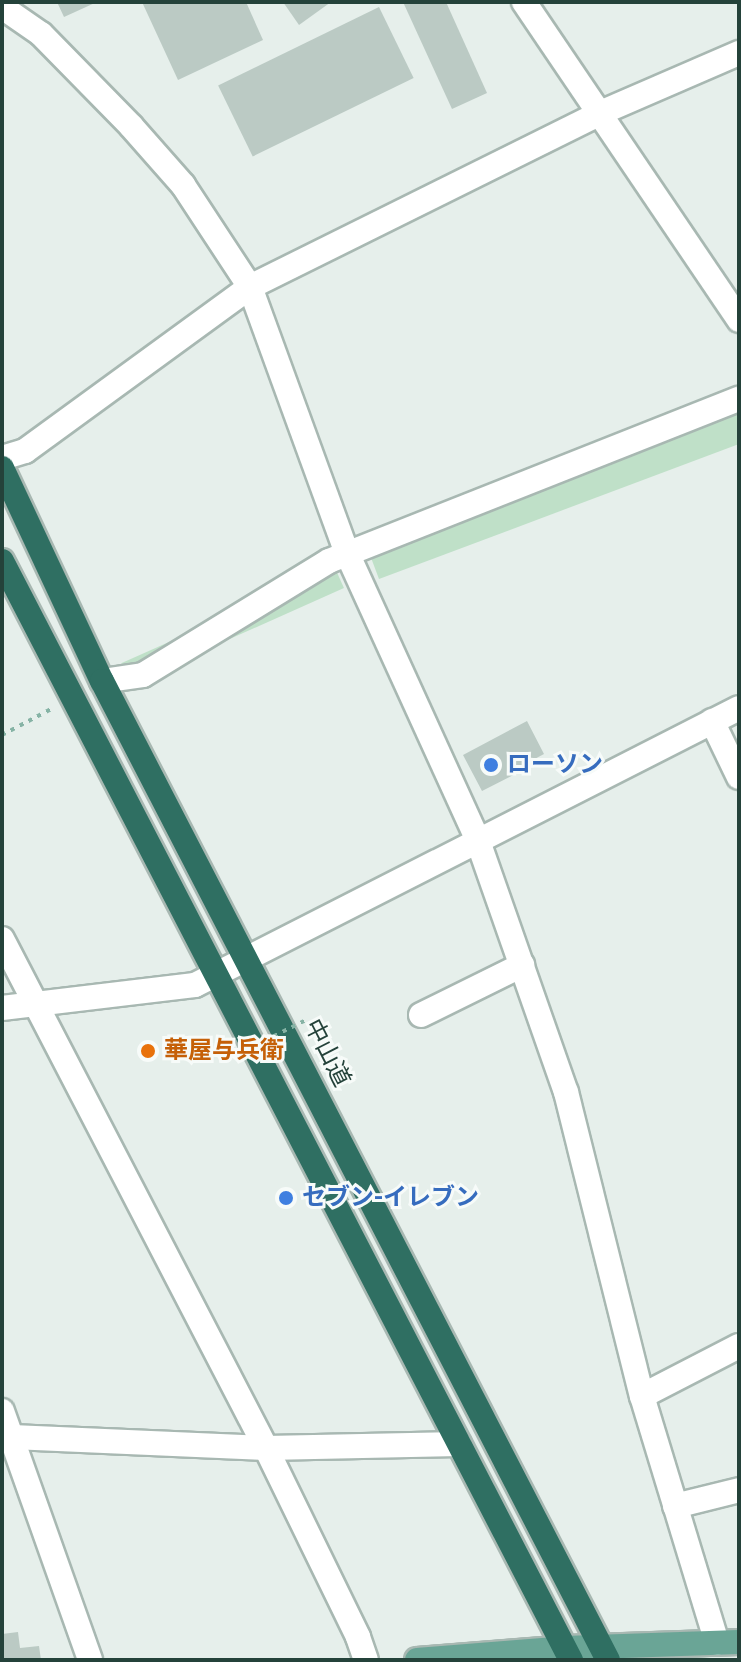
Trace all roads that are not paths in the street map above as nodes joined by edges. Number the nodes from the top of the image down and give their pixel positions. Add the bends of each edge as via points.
1 (524, 2) edge
2 (2, 7) edge
3 (739, 53) edge
4 (598, 114) junction
5 (250, 287) junction
6 (739, 320) edge
7 (739, 399) edge
8 (2, 458) edge
9 (2, 468) edge
10 (347, 553) junction
11 (2, 561) edge
12 (102, 681) junction
13 (739, 708) edge
14 (712, 721) junction
15 (739, 777) edge
16 (478, 841) junction
17 (2, 939) edge
18 (247, 958) junction
19 (522, 965) junction
20 (217, 974) junction
21 (37, 1004) junction
22 (2, 1008) edge
23 (421, 1015) dead end
24 (739, 1346) edge
25 (642, 1396) junction
26 (2, 1411) edge
27 (12, 1437) junction
28 (459, 1444) junction
29 (266, 1448) junction
30 (739, 1490) edge
31 (675, 1506) junction
32 (728, 1642) edge
33 (604, 1653) edge
34 (568, 1654) edge
35 (90, 1660) edge
36 (366, 1660) edge
37 (417, 1660) edge

1 - 4 street
2 - 5 street via 41,34 131,126 183,185
3 - 4 street
4 - 5 street
4 - 6 street
5 - 8 street via 25,451
5 - 10 street
7 - 10 street
9 - 12 highway, 中山道
10 - 12 street via 143,675
10 - 16 street
11 - 20 highway
12 - 18 highway, 中山道
13 - 14 street
14 - 15 street
14 - 16 street
16 - 18 street
16 - 19 street
17 - 21 street
18 - 20 street
18 - 33 highway, 中山道
19 - 23 street
19 - 25 street via 566,1092
20 - 21 street via 189,986
20 - 28 highway
21 - 22 street
21 - 29 street
24 - 25 street
25 - 31 street
26 - 27 street
27 - 29 street
27 - 35 street
28 - 29 street
28 - 34 highway
29 - 36 street
30 - 31 street
31 - 32 street
32 - 33 main road
33 - 34 main road
34 - 37 main road

